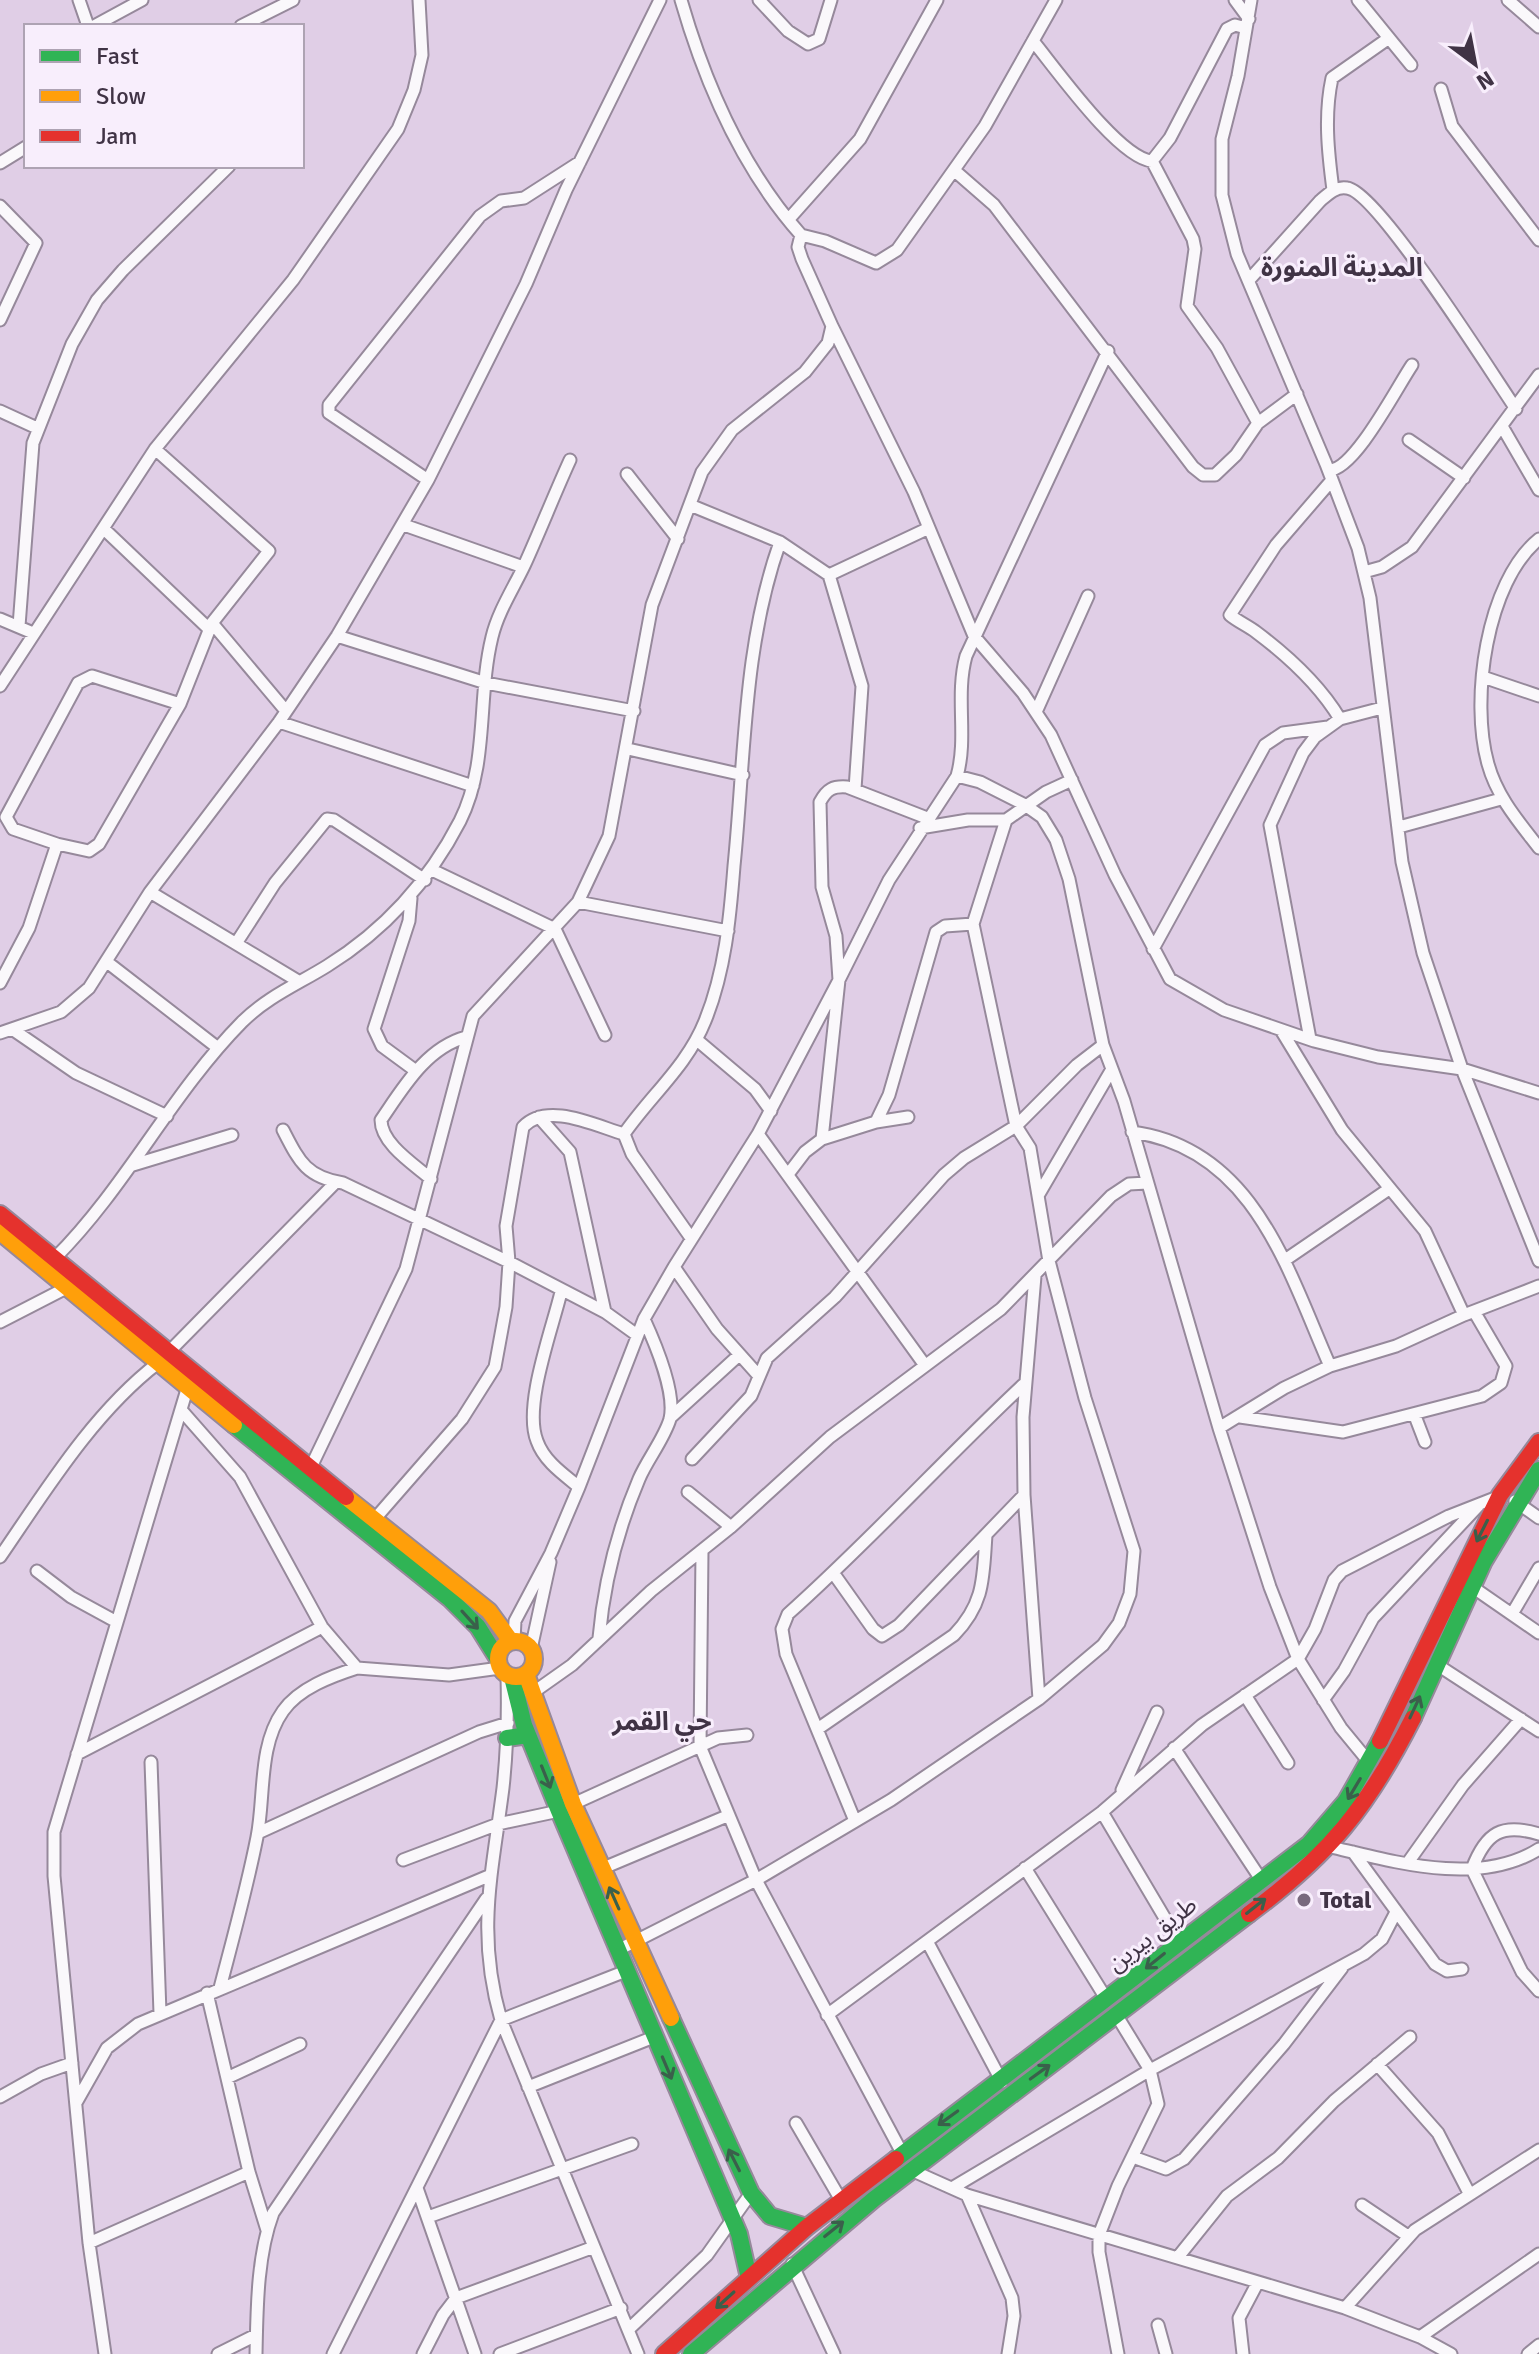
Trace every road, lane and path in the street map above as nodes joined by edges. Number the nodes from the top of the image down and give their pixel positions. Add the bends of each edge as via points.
1 (79, 0) edge
2 (142, 0) edge
3 (293, 0) edge
4 (419, 0) edge
5 (660, 0) edge
6 (681, 0) edge
7 (759, 0) edge
8 (831, 0) edge
9 (937, 0) edge
10 (1056, 0) edge
11 (1235, 0) edge
12 (1251, 0) edge
13 (1358, 0) edge
14 (1508, 0) edge
15 (90, 24) edge
16 (95, 24) edge
17 (248, 24) edge
18 (1248, 24) junction
19 (1539, 27) edge
20 (1389, 38) junction
21 (1033, 41) junction
22 (1411, 65) dead end
23 (1441, 89) dead end
24 (24, 148) edge
25 (1152, 161) junction
26 (580, 162) junction
27 (0, 163) edge
28 (227, 168) edge
29 (955, 171) junction
30 (1333, 190) junction
31 (0, 206) edge
32 (788, 220) junction
33 (801, 235) junction
34 (1539, 240) edge
35 (1249, 280) junction
36 (0, 320) edge
37 (832, 326) junction
38 (1108, 351) junction
39 (1412, 365) dead end
40 (1539, 375) edge
41 (1297, 394) junction
42 (1516, 409) junction
43 (0, 411) edge
44 (1258, 423) junction
45 (37, 428) junction
46 (1503, 428) junction
47 (1409, 440) dead end
48 (155, 449) junction
49 (570, 460) dead end
50 (627, 474) dead end
51 (1330, 475) junction
52 (1464, 478) junction
53 (428, 480) junction
54 (1539, 490) edge
55 (690, 505) junction
56 (404, 525) junction
57 (929, 528) junction
58 (104, 529) junction
59 (678, 539) junction
60 (1539, 539) edge
61 (780, 542) junction
62 (523, 567) junction
63 (1364, 572) junction
64 (829, 575) junction
65 (1088, 596) dead end
66 (0, 619) edge
67 (19, 626) junction
68 (210, 626) junction
69 (33, 633) junction
70 (337, 636) junction
71 (974, 636) junction
72 (1483, 677) junction
73 (486, 683) junction
74 (0, 686) edge
75 (1539, 696) edge
76 (180, 704) junction
77 (1382, 708) junction
78 (286, 711) junction
79 (634, 711) junction
80 (1036, 712) junction
81 (1340, 719) junction
82 (279, 722) junction
83 (1329, 726) junction
84 (628, 749) junction
85 (743, 775) junction
86 (957, 776) junction
87 (1072, 780) junction
88 (473, 786) junction
89 (855, 789) junction
90 (1501, 799) junction
91 (1025, 805) junction
92 (1006, 820) junction
93 (924, 823) junction
94 (1399, 827) junction
95 (57, 844) junction
96 (1539, 848) edge
97 (428, 875) junction
98 (150, 892) junction
99 (411, 898) junction
100 (578, 902) junction
101 (973, 924) junction
102 (555, 929) junction
103 (728, 931) junction
104 (237, 942) junction
105 (1153, 949) junction
106 (107, 962) junction
107 (839, 980) junction
108 (298, 981) junction
109 (0, 983) edge
110 (1281, 1030) junction
111 (6, 1031) edge
112 (605, 1035) dead end
113 (466, 1037) junction
114 (1310, 1039) junction
115 (697, 1040) junction
116 (1103, 1045) junction
117 (218, 1048) junction
118 (1112, 1069) junction
119 (1462, 1069) junction
120 (416, 1071) junction
121 (1539, 1093) edge
122 (771, 1111) junction
123 (167, 1116) junction
124 (539, 1117) junction
125 (908, 1117) dead end
126 (876, 1122) junction
127 (1016, 1126) junction
128 (283, 1130) dead end
129 (1132, 1132) junction
130 (624, 1134) junction
131 (758, 1134) junction
132 (232, 1135) dead end
133 (822, 1139) junction
134 (133, 1165) junction
135 (789, 1173) junction
136 (431, 1179) junction
137 (336, 1182) junction
138 (1147, 1183) junction
139 (1389, 1189) junction
140 (1039, 1194) junction
141 (0, 1214) edge
142 (419, 1220) junction
143 (0, 1232) edge
144 (691, 1238) junction
145 (55, 1258) junction
146 (1285, 1260) junction
147 (1049, 1261) junction
148 (1539, 1261) edge
149 (509, 1262) junction
150 (674, 1267) junction
151 (857, 1273) junction
152 (1035, 1275) junction
153 (1539, 1286) edge
154 (68, 1287) junction
155 (561, 1292) junction
156 (605, 1312) junction
157 (1470, 1314) junction
158 (644, 1319) junction
159 (0, 1322) edge
160 (637, 1335) junction
161 (738, 1356) junction
162 (162, 1358) junction
163 (924, 1364) junction
164 (1330, 1366) junction
165 (759, 1376) junction
166 (190, 1382) junction
167 (1023, 1385) junction
168 (182, 1411) junction
169 (1415, 1416) junction
170 (1240, 1417) junction
171 (670, 1418) junction
172 (1219, 1428) junction
173 (1425, 1442) dead end
174 (1539, 1442) edge
175 (692, 1459) dead end
176 (310, 1469) junction
177 (1539, 1470) edge
178 (579, 1487) junction
179 (688, 1492) dead end
180 (1024, 1495) junction
181 (1508, 1498) junction
182 (1482, 1502) junction
183 (1539, 1518) edge
184 (373, 1521) junction
185 (731, 1527) junction
186 (986, 1535) junction
187 (702, 1551) junction
188 (551, 1553) junction
189 (0, 1557) edge
190 (1539, 1568) edge
191 (37, 1571) dead end
192 (834, 1574) junction
193 (1471, 1586) junction
194 (1512, 1614) junction
195 (115, 1621) junction
196 (322, 1627) junction
197 (1539, 1633) edge
198 (599, 1638) junction
199 (512, 1640) junction
200 (531, 1649) junction
201 (1298, 1659) junction
202 (1436, 1664) junction
203 (357, 1668) junction
204 (508, 1671) junction
205 (531, 1694) junction
206 (1245, 1695) junction
207 (1039, 1699) junction
208 (1323, 1700) junction
209 (1157, 1712) dead end
210 (1521, 1719) junction
211 (819, 1728) junction
212 (522, 1729) junction
213 (1539, 1731) edge
214 (747, 1735) dead end
215 (700, 1746) junction
216 (1174, 1748) junction
217 (77, 1754) junction
218 (151, 1762) dead end
219 (1369, 1762) junction
220 (1288, 1763) dead end
221 (1121, 1795) junction
222 (566, 1808) junction
223 (1102, 1812) junction
224 (727, 1816) junction
225 (855, 1821) junction
226 (498, 1824) junction
227 (258, 1833) junction
228 (1539, 1834) edge
229 (1331, 1847) junction
230 (1539, 1849) edge
231 (1353, 1852) junction
232 (403, 1860) dead end
233 (1409, 1861) junction
234 (1025, 1868) junction
235 (601, 1869) junction
236 (1472, 1869) junction
237 (491, 1875) junction
238 (756, 1880) junction
239 (1262, 1881) junction
240 (486, 1899) junction
241 (1395, 1914) junction
242 (927, 1941) junction
243 (1179, 1942) junction
244 (634, 1943) junction
245 (618, 1950) junction
246 (1345, 1964) junction
247 (1462, 1969) dead end
248 (626, 1971) junction
249 (220, 1988) junction
250 (1539, 1991) edge
251 (207, 1993) junction
252 (1107, 2000) junction
253 (160, 2013) junction
254 (827, 2015) junction
255 (1117, 2016) junction
256 (501, 2020) junction
257 (654, 2037) junction
258 (1410, 2037) dead end
259 (300, 2044) dead end
260 (72, 2063) junction
261 (1377, 2064) junction
262 (1150, 2070) junction
263 (229, 2077) junction
264 (999, 2079) junction
265 (528, 2087) junction
266 (1010, 2094) junction
267 (0, 2097) edge
268 (76, 2102) junction
269 (796, 2123) dead end
270 (632, 2144) dead end
271 (1539, 2150) edge
272 (902, 2153) junction
273 (1133, 2157) junction
274 (562, 2170) junction
275 (911, 2170) junction
276 (249, 2172) junction
277 (417, 2188) junction
278 (952, 2188) junction
279 (751, 2193) junction
280 (1469, 2193) junction
281 (967, 2195) junction
282 (842, 2202) junction
283 (1362, 2205) dead end
284 (428, 2217) junction
285 (733, 2222) junction
286 (807, 2227) junction
287 (267, 2230) junction
288 (1099, 2235) junction
289 (1408, 2236) junction
290 (89, 2243) junction
291 (594, 2247) junction
292 (1539, 2254) edge
293 (1178, 2257) junction
294 (792, 2264) junction
295 (749, 2278) junction
296 (1258, 2282) junction
297 (456, 2298) junction
298 (621, 2308) junction
299 (1345, 2308) junction
300 (1158, 2325) dead end
301 (630, 2328) junction
302 (256, 2335) junction
303 (1420, 2337) junction
304 (1539, 2345) edge
305 (105, 2354) edge
306 (218, 2354) edge
307 (256, 2354) edge
308 (333, 2354) edge
309 (423, 2354) edge
310 (475, 2354) edge
311 (500, 2354) edge
312 (638, 2354) edge
313 (664, 2354) edge
314 (691, 2354) edge
315 (834, 2354) edge
316 (1008, 2354) edge
317 (1118, 2354) edge
318 (1166, 2354) edge
319 (1243, 2354) edge
320 (1451, 2354) edge
321 (1528, 2354) edge

1 - 15 street
2 - 16 street
3 - 17 street
4 - 48 street via 422,55 398,129 293,280
5 - 26 street
6 - 32 street via 720,106
7 - 8 street via 808,44 819,39
9 - 32 street via 860,139
10 - 21 street
11 - 18 street
12 - 18 street
13 - 20 street
14 - 19 street
18 - 25 street via 1227,29 1170,138
18 - 35 street via 1222,139 1221,169 1228,223
20 - 22 street
20 - 30 street via 1332,78 1327,130
21 - 25 street via 1114,138 1133,156
21 - 29 street
23 - 34 street via 1452,126
24 - 27 street
25 - 44 street via 1193,239 1187,306
26 - 53 street
26 - 53 street via 524,198 501,201 480,216 329,405 329,413
28 - 45 street via 97,300
29 - 33 street via 897,250 883,261 868,261
29 - 38 street via 994,205
30 - 35 street
30 - 42 street via 1356,191 1390,225
31 - 36 street via 36,243
32 - 33 street
33 - 37 street via 802,259
35 - 41 street
37 - 55 street via 828,343 805,372 745,418 719,446
37 - 57 street
38 - 44 street via 1203,475 1215,475 1225,467
38 - 71 street
39 - 51 street via 1355,452
40 - 42 street
41 - 44 street
41 - 51 street
42 - 46 street
43 - 45 street
45 - 67 street
46 - 52 street
46 - 54 street
47 - 52 street
48 - 58 street
48 - 68 street via 269,551
49 - 62 street
50 - 59 street
51 - 63 street
51 - 81 street via 1230,615 1301,670
52 - 63 street via 1412,547
53 - 56 street
55 - 59 street
55 - 61 street
56 - 62 street
56 - 70 street
57 - 64 street
57 - 71 street
58 - 68 street
58 - 69 street
59 - 79 street via 652,605
60 - 72 street via 1522,553 1503,589
61 - 64 street
61 - 85 street via 753,638
62 - 73 street via 492,635
63 - 77 street
64 - 89 street via 862,686
65 - 80 street
66 - 67 street
67 - 69 street
68 - 76 street
68 - 78 street
69 - 74 street
70 - 73 street
70 - 78 street
71 - 80 street
71 - 86 street via 960,686 962,758
72 - 75 street
72 - 90 street via 1487,763
73 - 79 street
73 - 88 street
76 - 95 street via 99,844 89,851
76 - 95 street via 92,676 78,683 6,817 13,829
77 - 81 street
77 - 94 street
78 - 82 street
79 - 84 street
80 - 87 street
81 - 83 street
82 - 88 street
82 - 98 street
83 - 105 street via 1283,733 1265,745
83 - 114 street via 1303,753 1270,825
84 - 85 street
84 - 100 street via 609,836
85 - 103 street
86 - 91 street
86 - 93 street
87 - 91 street
87 - 105 street
88 - 97 street via 462,817
89 - 93 street
89 - 107 street via 834,786 820,802 822,887 836,936
90 - 94 street
90 - 96 street
91 - 92 street
91 - 116 street via 1048,825 1062,856
92 - 93 street
92 - 101 street
93 - 107 street
94 - 119 street via 1423,953
95 - 109 street via 29,928
97 - 99 street
97 - 102 street
97 - 104 street via 327,819 275,883
98 - 104 street
98 - 106 street
99 - 108 street via 356,945
99 - 120 street via 409,921 374,1029 382,1046
100 - 102 street
100 - 103 street
101 - 126 street via 936,932 889,1095
101 - 127 street
102 - 112 street
102 - 113 street via 473,1016
103 - 115 street via 715,994
104 - 108 street
105 - 110 street via 1170,979 1187,992
106 - 111 street via 89,988 61,1012
106 - 117 street
107 - 122 street
107 - 133 street
108 - 117 street via 256,1008
110 - 114 street
110 - 139 street via 1342,1130
111 - 123 street via 76,1073
113 - 120 street via 449,1043
113 - 136 street
114 - 119 street via 1378,1057
115 - 122 street via 755,1089
115 - 130 street
116 - 118 street
116 - 127 street
117 - 123 street
118 - 129 street
118 - 140 street
119 - 121 street
119 - 148 street
120 - 136 street via 381,1126 395,1147
122 - 131 street
123 - 134 street
124 - 130 street via 558,1115
124 - 149 street via 523,1127 506,1226
124 - 156 street via 570,1152
125 - 126 street
126 - 133 street
127 - 140 street via 1030,1148
127 - 151 street via 954,1167
128 - 137 street via 303,1166
129 - 138 street
129 - 146 street via 1184,1149 1237,1187
130 - 144 street via 632,1154
131 - 135 street
131 - 144 street
132 - 134 street
133 - 135 street
134 - 145 street
135 - 151 street
136 - 142 street
137 - 142 street
137 - 162 street
138 - 147 street via 1129,1184 1111,1196
138 - 172 street
139 - 146 street
139 - 157 street via 1425,1231
140 - 147 street
141 - 145 street
142 - 149 street
142 - 176 street via 397,1290
143 - 154 street
144 - 150 street
145 - 162 street
146 - 164 street
147 - 152 street
147 - 207 street via 1134,1551 1130,1594 1119,1623 1103,1645
149 - 155 street
149 - 184 street via 495,1367 462,1419
150 - 158 street
150 - 161 street
151 - 163 street
151 - 165 street via 767,1358
152 - 163 street via 1001,1309
152 - 167 street
153 - 157 street
154 - 159 street
154 - 162 street
155 - 156 street
155 - 178 street via 533,1429 546,1458
156 - 160 street
157 - 164 street via 1396,1346
157 - 169 street via 1504,1360 1501,1383 1482,1396
158 - 160 street
158 - 171 street via 660,1358
160 - 178 street
161 - 165 street
161 - 171 street
162 - 166 street
162 - 189 street via 134,1382 61,1470
163 - 185 street via 830,1437
164 - 170 street
165 - 175 street via 751,1396
166 - 168 street
166 - 176 street
166 -> 204 street via 450,1599 478,1627
167 - 180 street
167 - 192 street
168 - 195 street
168 - 196 street via 240,1477
169 - 170 street via 1343,1432
169 - 173 street
170 - 172 street
171 - 198 street via 618,1534
172 - 201 street
174 - 181 street, طريق بيرين
176 - 184 street
177 - 181 street, طريق بيرين
178 - 188 street
179 - 185 street
180 - 186 street
180 - 207 street
181 - 182 street
181 - 183 street
181 - 193 street, طريق بيرين
181 -> 219 street, طريق بيرين
182 - 201 street via 1338,1575
182 - 208 street via 1373,1618
184 - 199 street via 489,1611
185 - 187 street
186 - 192 street via 882,1636
186 - 211 street via 983,1576 972,1615 954,1635
187 - 198 street
187 - 215 street
188 - 199 street via 515,1621
188 - 200 street
190 - 194 street
191 - 195 street
192 - 211 street via 788,1614 782,1629 786,1654
193 - 194 street
193 - 202 street, طريق بيرين
194 - 197 street
195 - 217 street
196 - 203 street
196 - 217 street
198 - 205 street
199 - 200 street
199 - 204 street via 501,1649
200 - 204 street via 534,1663
201 - 206 street
201 - 208 street
202 - 210 street
229 -> 202 street, طريق بيرين via 1373,1793
203 - 204 street via 449,1675
203 - 227 street via 331,1676 284,1709 264,1770
204 - 205 street
204 - 212 street
205 - 212 street
206 - 216 street
206 - 220 street
207 - 225 street
208 - 219 street
209 - 221 street
210 - 213 street
210 - 233 street via 1463,1785
211 - 225 street
212 - 222 street
212 - 226 street
212 - 227 street via 479,1732
214 - 215 street
215 - 222 street
215 - 224 street
216 - 221 street
216 - 239 street
217 - 260 street via 54,1832 53,1864
218 - 253 street
219 -> 239 street, طريق بيرين via 1327,1826
221 - 223 street
222 - 226 street
222 - 235 street
222 - 245 street
223 - 234 street
223 - 243 street
224 - 235 street
224 - 238 street
225 - 238 street
226 - 232 street
226 - 237 street
227 - 249 street
228 - 236 street via 1501,1830 1480,1850
229 - 231 street
255 -> 229 street, طريق بيرين
230 - 236 street via 1503,1867
231 - 233 street
231 - 241 street
233 - 236 street
234 - 242 street
234 - 252 street
244 -> 235 street
236 - 250 street via 1522,1972
237 - 240 street
237 - 249 street
238 - 244 street
238 - 254 street
239 - 243 street, طريق بيرين
240 - 256 street via 489,1977
240 - 287 street via 283,2196
241 - 246 street via 1374,1947
241 - 247 street via 1439,1968
242 - 254 street
242 - 264 street
243 -> 252 street, طريق بيرين
244 - 245 street
279 -> 244 street
245 - 248 street
246 - 262 street
246 - 273 street via 1184,2159 1166,2169
248 - 256 street
248 - 257 street
249 - 251 street
251 - 253 street
251 - 263 street
252 - 264 street, طريق بيرين
253 - 268 street via 107,2048
254 - 272 street
255 - 262 street
266 -> 255 street, طريق بيرين
256 - 265 street
256 - 277 street
257 - 265 street
257 -> 285 street
258 - 261 street
259 - 263 street
260 - 267 street
260 - 268 street
261 - 280 street via 1444,2141
261 - 293 street via 1278,2158 1227,2196
262 - 273 street via 1158,2104
262 - 278 street
263 - 276 street
264 - 266 street
264 -> 272 street, طريق بيرين
265 - 274 street
266 - 275 street, طريق بيرين
268 - 290 street
269 - 282 street
270 - 274 street
271 - 280 street
272 - 282 street, طريق بيرين
273 - 288 street
274 - 284 street
274 - 291 street
275 - 278 street
294 -> 275 street, طريق بيرين
276 - 287 street
276 - 290 street
277 - 284 street
277 - 308 street
278 - 281 street
279 - 285 street
279 - 286 street via 770,2216
280 - 289 street
281 - 288 street
281 - 316 street via 1012,2298
282 - 286 street, طريق بيرين
283 - 289 street
284 - 297 street
285 - 295 street
285 - 301 street via 692,2271
286 - 295 street, طريق بيرين
287 - 302 street
288 - 293 street
288 - 317 street
289 - 299 street
290 - 305 street
291 - 297 street
291 - 298 street
292 - 303 street
293 - 296 street
294 - 314 street, طريق بيرين
294 - 315 street
295 -> 313 street, طريق بيرين
296 - 299 street
296 - 319 street via 1239,2318
297 - 309 street
297 - 310 street
298 - 301 street
298 - 311 street
299 - 303 street
300 - 318 street
301 - 312 street
302 - 306 street
302 - 307 street
303 - 320 street
304 - 321 street

